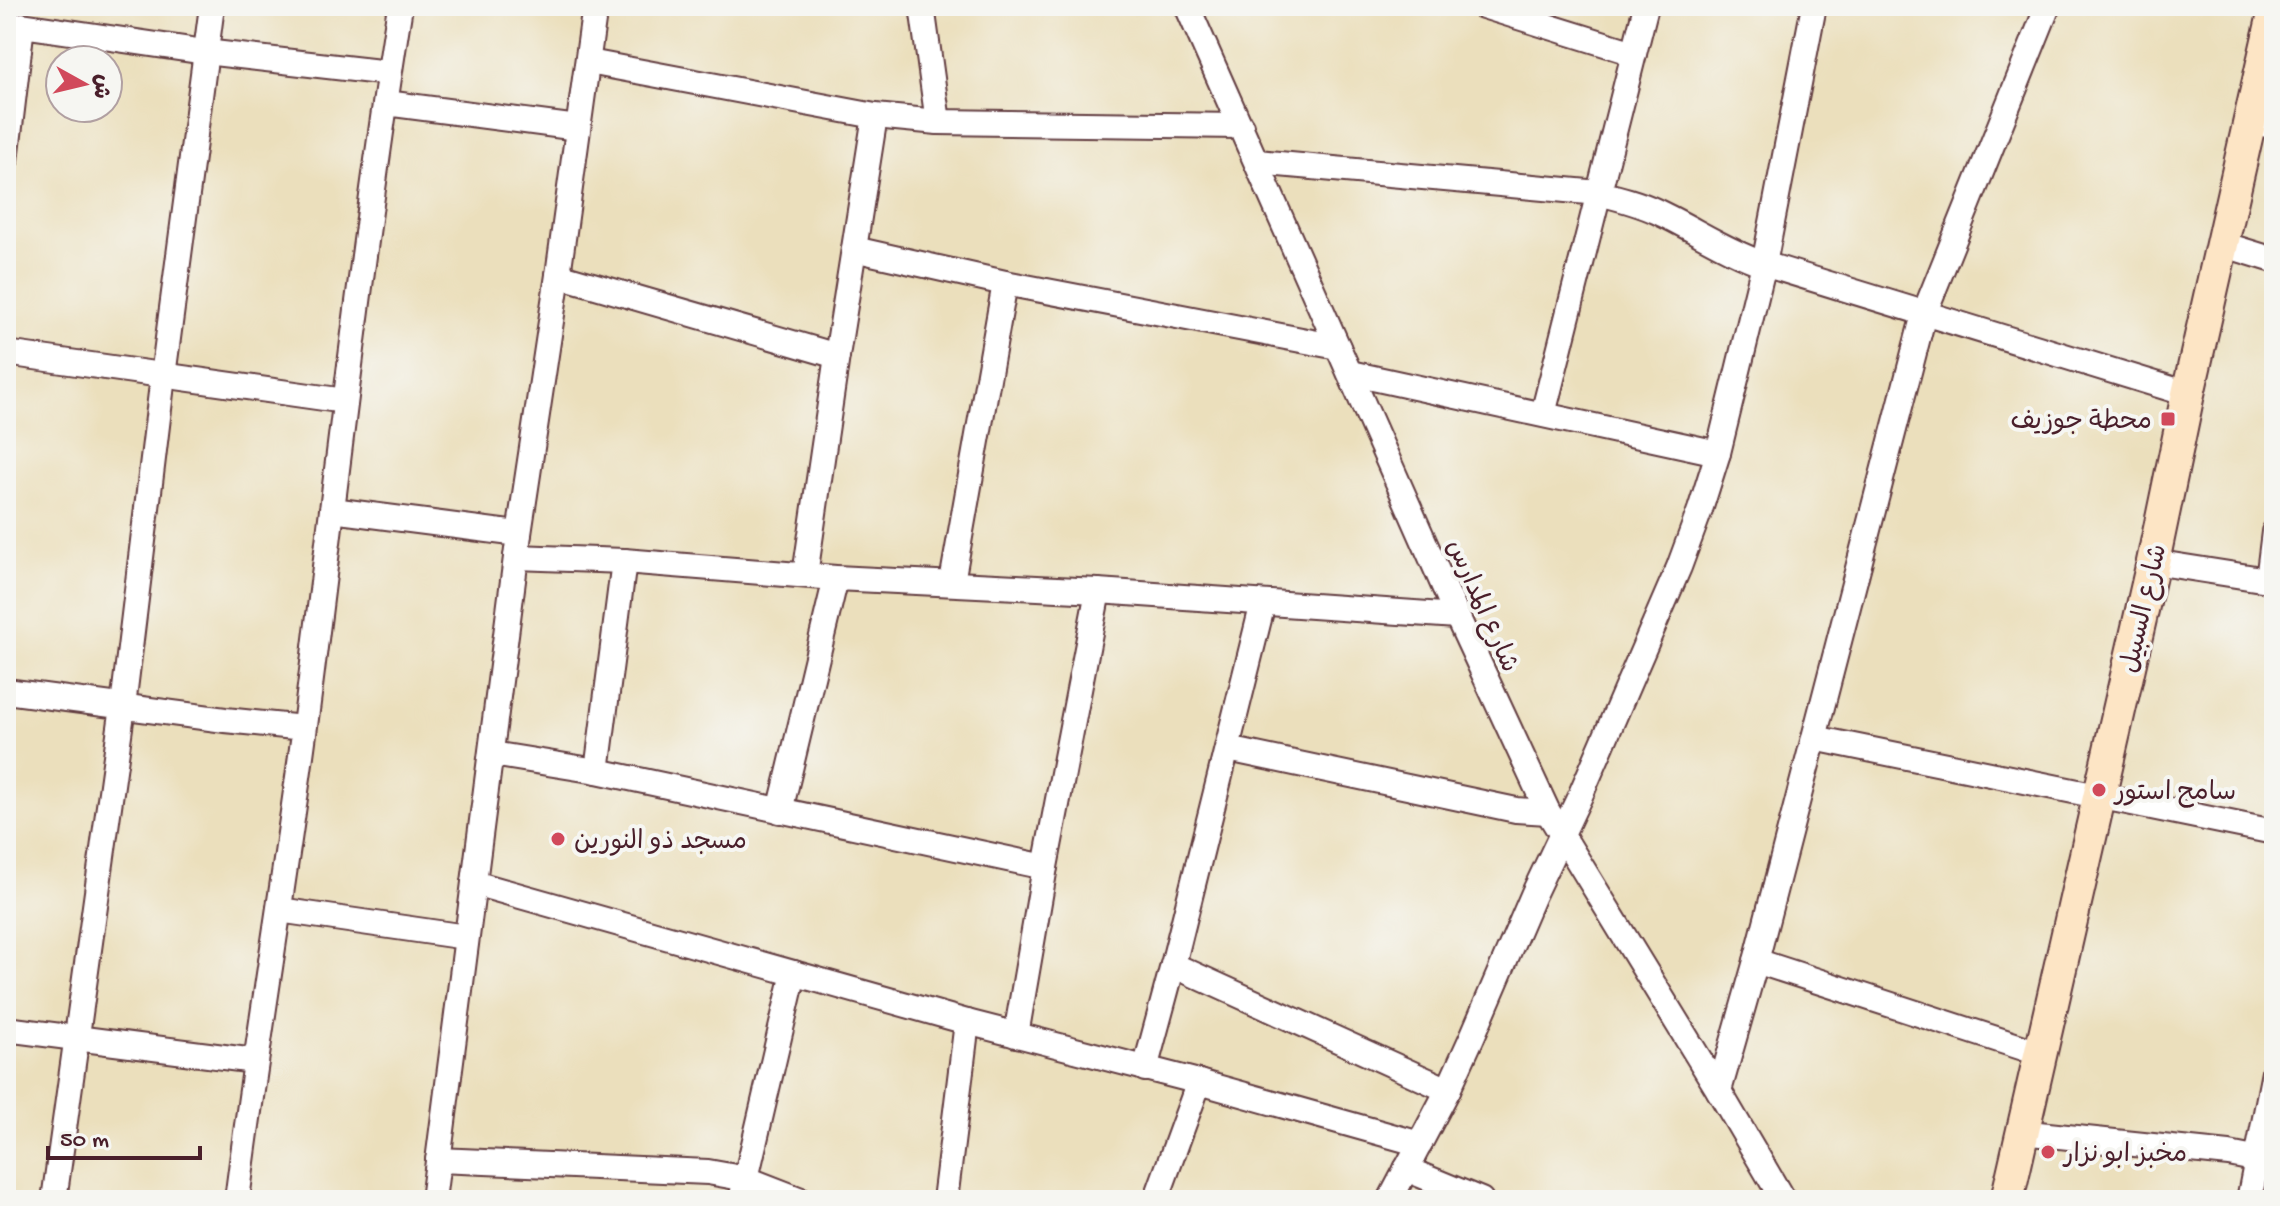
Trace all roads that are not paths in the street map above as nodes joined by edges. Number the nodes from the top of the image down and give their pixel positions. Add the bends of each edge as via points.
1 (212, 6) edge
2 (400, 6) edge
3 (595, 6) edge
4 (922, 6) edge
5 (1187, 6) edge
6 (1483, 6) edge
7 (1646, 6) edge
8 (1814, 6) edge
9 (2048, 6) edge
10 (2274, 14) edge
11 (17, 18) edge
12 (205, 52) junction
13 (1634, 53) junction
14 (589, 62) junction
15 (389, 73) junction
16 (386, 103) junction
17 (875, 116) junction
18 (938, 122) junction
19 (2262, 124) edge
20 (1241, 126) junction
21 (578, 128) junction
22 (6, 160) edge
23 (1257, 162) junction
24 (1599, 193) junction
25 (2222, 244) junction
26 (854, 249) junction
27 (2274, 260) edge
28 (1764, 264) junction
29 (558, 275) junction
30 (1005, 283) junction
31 (1924, 314) junction
32 (1338, 347) junction
33 (6, 353) edge
34 (837, 356) junction
35 (1350, 373) junction
36 (163, 376) junction
37 (2188, 394) junction
38 (345, 401) junction
39 (1543, 414) junction
40 (1718, 453) junction
41 (332, 510) junction
42 (2274, 532) edge
43 (517, 546) junction
44 (624, 561) junction
45 (2153, 562) junction
46 (805, 575) junction
47 (836, 578) junction
48 (2271, 581) edge
49 (952, 582) junction
50 (1098, 591) junction
51 (1263, 603) junction
52 (1457, 616) junction
53 (6, 691) edge
54 (123, 706) junction
55 (304, 728) junction
56 (1814, 738) junction
57 (1228, 749) junction
58 (492, 754) junction
59 (597, 771) junction
60 (2098, 797) junction
61 (780, 811) junction
62 (1548, 812) junction
63 (2274, 832) edge
64 (1562, 835) junction
65 (1045, 867) junction
66 (474, 883) junction
67 (279, 910) junction
68 (466, 937) junction
69 (1756, 961) junction
70 (1173, 965) junction
71 (794, 973) junction
72 (967, 1022) junction
73 (6, 1029) edge
74 (1016, 1035) junction
75 (75, 1037) junction
76 (2039, 1053) junction
77 (255, 1061) junction
78 (1145, 1069) junction
79 (2274, 1072) edge
80 (1199, 1082) junction
81 (1448, 1090) junction
82 (1719, 1091) junction
83 (2021, 1132) junction
84 (1420, 1144) junction
85 (438, 1160) junction
86 (2266, 1161) edge
87 (1406, 1169) junction
88 (744, 1189) edge
89 (54, 1200) edge
90 (237, 1200) edge
91 (433, 1200) edge
92 (801, 1200) edge
93 (945, 1200) edge
94 (1156, 1200) edge
95 (1390, 1200) edge
96 (1481, 1200) edge
97 (1783, 1200) edge
98 (2007, 1200) edge
99 (2249, 1200) edge

1 - 12 street
2 - 15 street
3 - 14 street
4 - 18 street
5 - 20 street, شارع المدارس
6 - 13 street
7 - 13 street
8 - 28 street
9 - 31 street
10 - 19 street, شارع السبيل
11 - 12 street
11 - 22 street
12 - 15 street
12 - 36 street
13 - 24 street
14 - 17 street
14 - 21 street
15 - 16 street
16 - 21 street
16 - 38 street
17 - 18 street
17 - 26 street
18 - 20 street
19 - 25 street, شارع السبيل
20 - 23 street, شارع المدارس
21 - 29 street
23 - 24 street
23 - 32 street, شارع المدارس
24 - 28 street via 1659,212 1714,244
24 - 39 street
25 - 27 street
25 - 37 street, شارع السبيل
26 - 30 street
26 - 34 street
28 - 31 street
28 - 40 street
29 - 34 street
29 - 43 street
30 - 32 street
30 - 49 street
31 - 37 street
31 - 56 street
32 - 35 street, شارع المدارس
33 - 36 street
34 - 46 street
35 - 39 street
35 - 52 street, شارع المدارس
36 - 38 street
36 - 54 street
37 - 45 street, شارع السبيل
38 - 41 street
39 - 40 street
40 - 64 street via 1679,567
41 - 43 street
41 - 55 street
42 - 48 street
43 - 44 street
43 - 58 street
44 - 46 street
44 - 59 street
45 - 48 street
45 - 60 street, شارع السبيل
46 - 47 street
47 - 49 street
47 - 61 street
49 - 50 street
50 - 51 street
50 - 65 street
51 - 52 street
51 - 57 street
52 - 62 street, شارع المدارس
53 - 54 street
54 - 55 street
54 - 75 street
55 - 67 street
56 - 60 street
56 - 69 street
57 - 62 street via 1516,810
57 - 70 street
58 - 59 street
58 - 66 street
59 - 61 street
60 - 63 street
60 - 76 street, شارع السبيل
61 - 65 street
62 - 64 street, شارع المدارس
64 - 81 street
64 - 82 street, شارع المدارس
65 - 74 street
66 - 68 street
66 - 71 street
67 - 68 street
67 - 77 street
68 - 85 street
69 - 76 street
69 - 82 street
70 - 78 street
70 - 81 street
71 - 72 street
71 - 88 street
72 - 74 street
72 - 93 street
73 - 75 street
74 - 78 street
75 - 77 street
75 - 89 street
76 - 83 street, شارع السبيل
77 - 90 street
78 - 80 street
79 - 86 street
80 - 84 street
80 - 94 street
81 - 84 street
82 - 97 street, شارع المدارس
83 - 86 street
83 - 98 street, شارع السبيل
84 - 87 street
85 - 88 street via 708,1172
85 - 91 street
86 - 99 street
87 - 95 street
87 - 96 street
88 - 92 street

